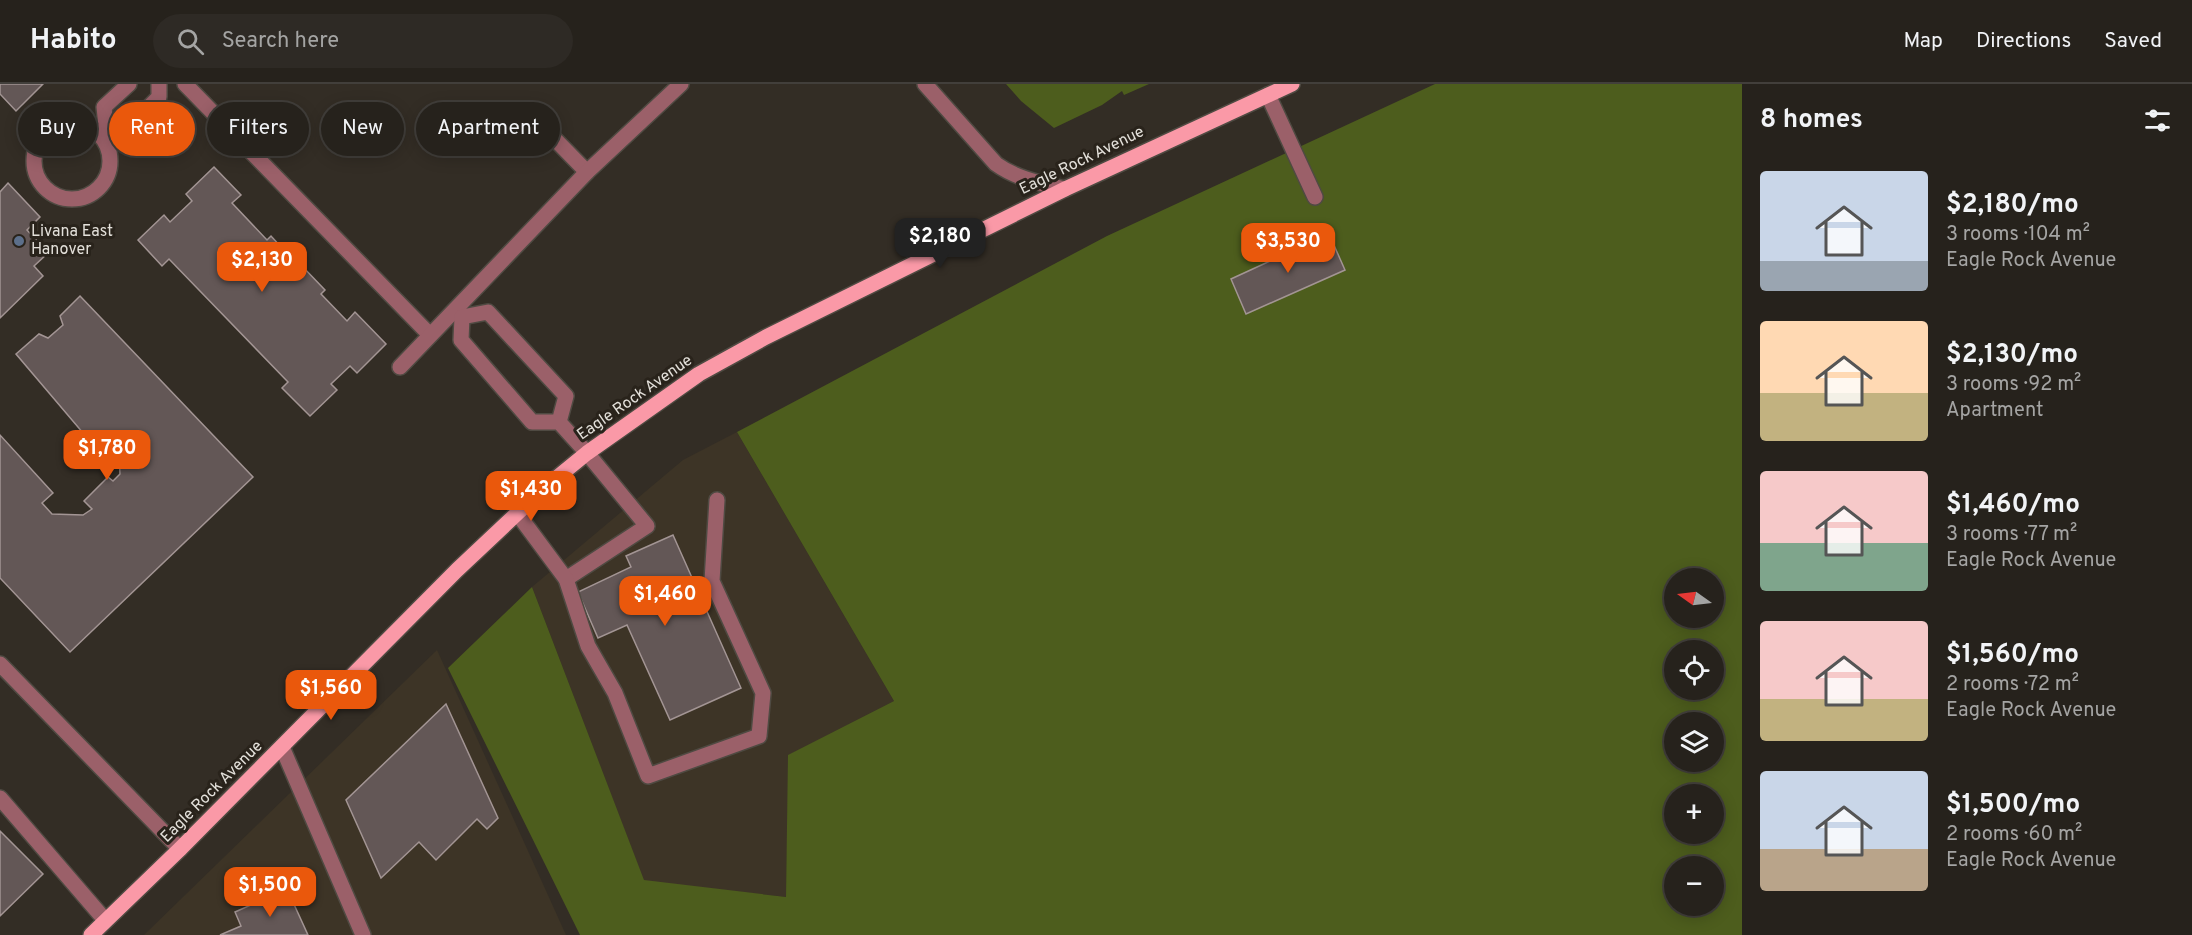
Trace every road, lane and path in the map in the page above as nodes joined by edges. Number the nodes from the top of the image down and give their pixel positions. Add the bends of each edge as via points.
1 (129, 84) edge
2 (159, 84) edge
3 (185, 84) edge
4 (681, 84) edge
5 (925, 84) edge
6 (1292, 84) edge
7 (1268, 95) junction
8 (102, 130) junction
9 (560, 145) edge
10 (587, 172) junction
11 (1065, 189) junction
12 (1316, 197) dead end
13 (459, 313) junction
14 (430, 335) junction
15 (400, 367) dead end
16 (559, 423) junction
17 (587, 453) junction
18 (717, 500) dead end
19 (517, 513) junction
20 (566, 579) junction
21 (0, 664) edge
22 (282, 747) junction
23 (0, 798) edge
24 (180, 849) junction
25 (105, 920) junction
26 (92, 935) edge
27 (363, 935) edge

1 - 8 lane via 104,107
2 - 8 lane via 159,97 127,129
3 - 14 lane
4 - 10 lane
5 - 11 lane via 1008,173
6 - 7 main road, Eagle Rock Avenue
7 - 11 main road, Eagle Rock Avenue
7 - 12 lane
8 - 8 lane via 67,123 45,135 34,158 41,183 50,192 74,199 91,193 104,181 110,157
9 - 10 lane
10 - 13 lane
11 - 17 main road, Eagle Rock Avenue via 699,374
13 - 14 lane
13 - 16 lane via 461,340 532,422
13 - 16 lane via 488,312 566,396
14 - 15 lane
16 - 17 lane
17 - 19 main road, Eagle Rock Avenue
17 - 20 lane via 647,526
18 - 20 lane via 712,581 762,693 759,736 648,776 615,693 588,646
19 - 20 lane
19 - 22 main road, Eagle Rock Avenue
21 - 24 lane
22 - 24 main road, Eagle Rock Avenue
22 - 27 lane
23 - 25 lane
24 - 25 main road, Eagle Rock Avenue
25 - 26 main road, Eagle Rock Avenue

